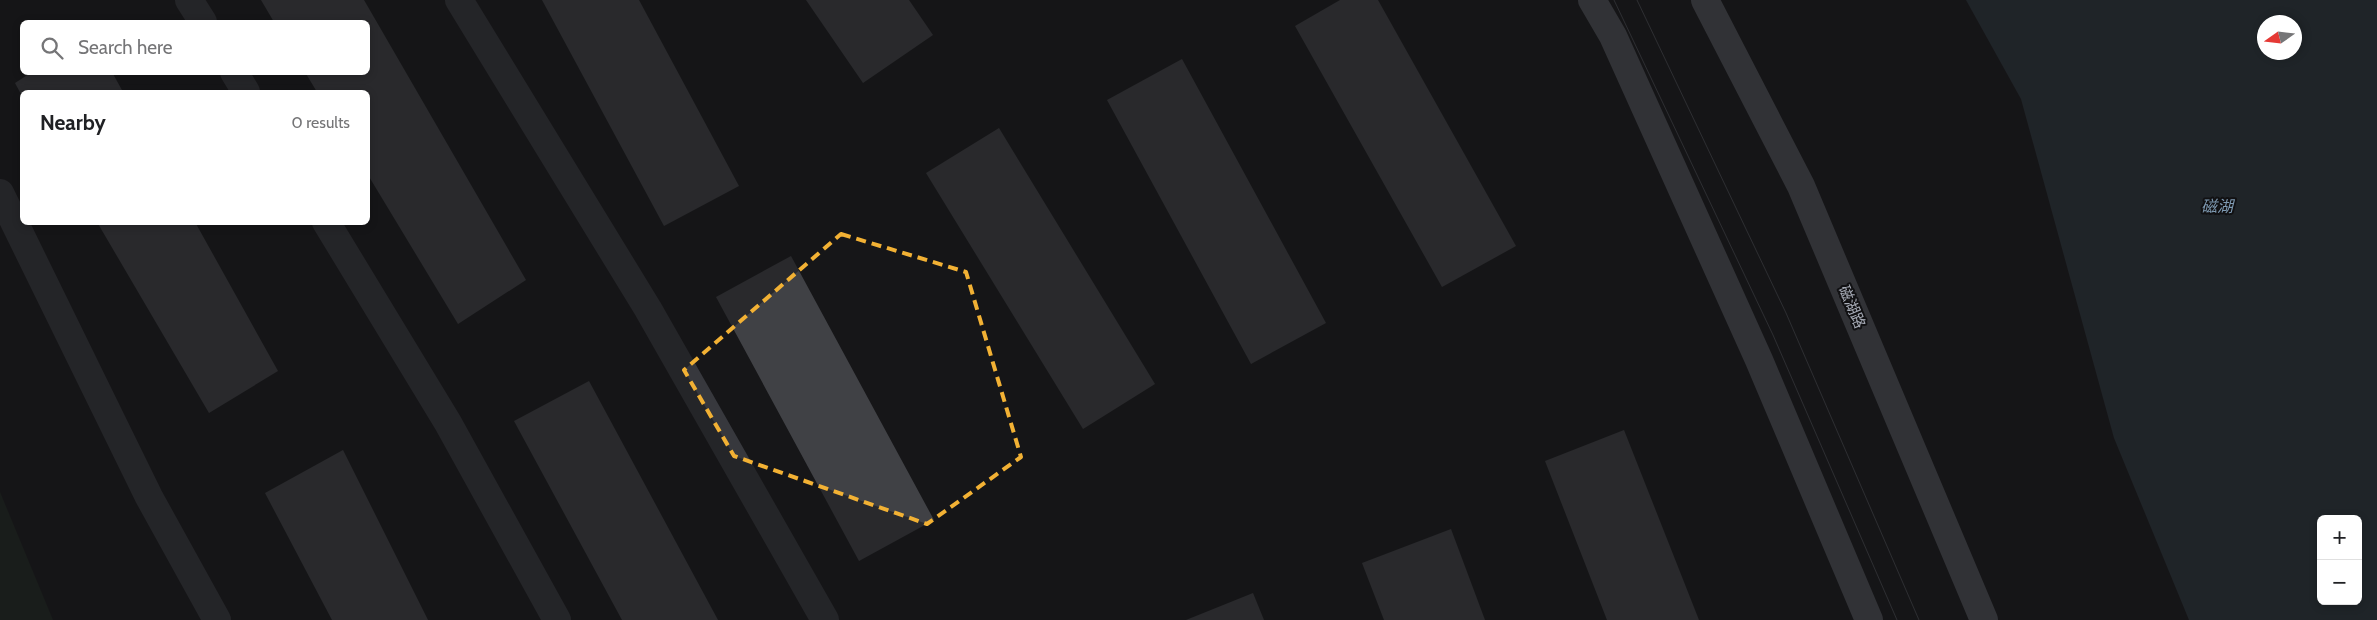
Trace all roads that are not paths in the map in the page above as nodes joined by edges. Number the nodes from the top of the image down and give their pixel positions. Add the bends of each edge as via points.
1 (189, 0) edge
2 (459, 0) edge
3 (1592, 0) edge
4 (1705, 0) edge
5 (202, 20) edge
6 (236, 75) edge
7 (245, 90) edge
8 (0, 193) edge
9 (328, 225) edge
10 (217, 620) edge
11 (557, 620) edge
12 (825, 620) edge
13 (1870, 620) edge
14 (1984, 620) edge

1 - 5 street
2 - 12 street via 648,309
3 - 13 main road via 1613,36 1759,360
4 - 14 main road, 磁湖路 via 1800,186
6 - 7 street
8 - 10 street via 149,497
9 - 11 street via 448,423

